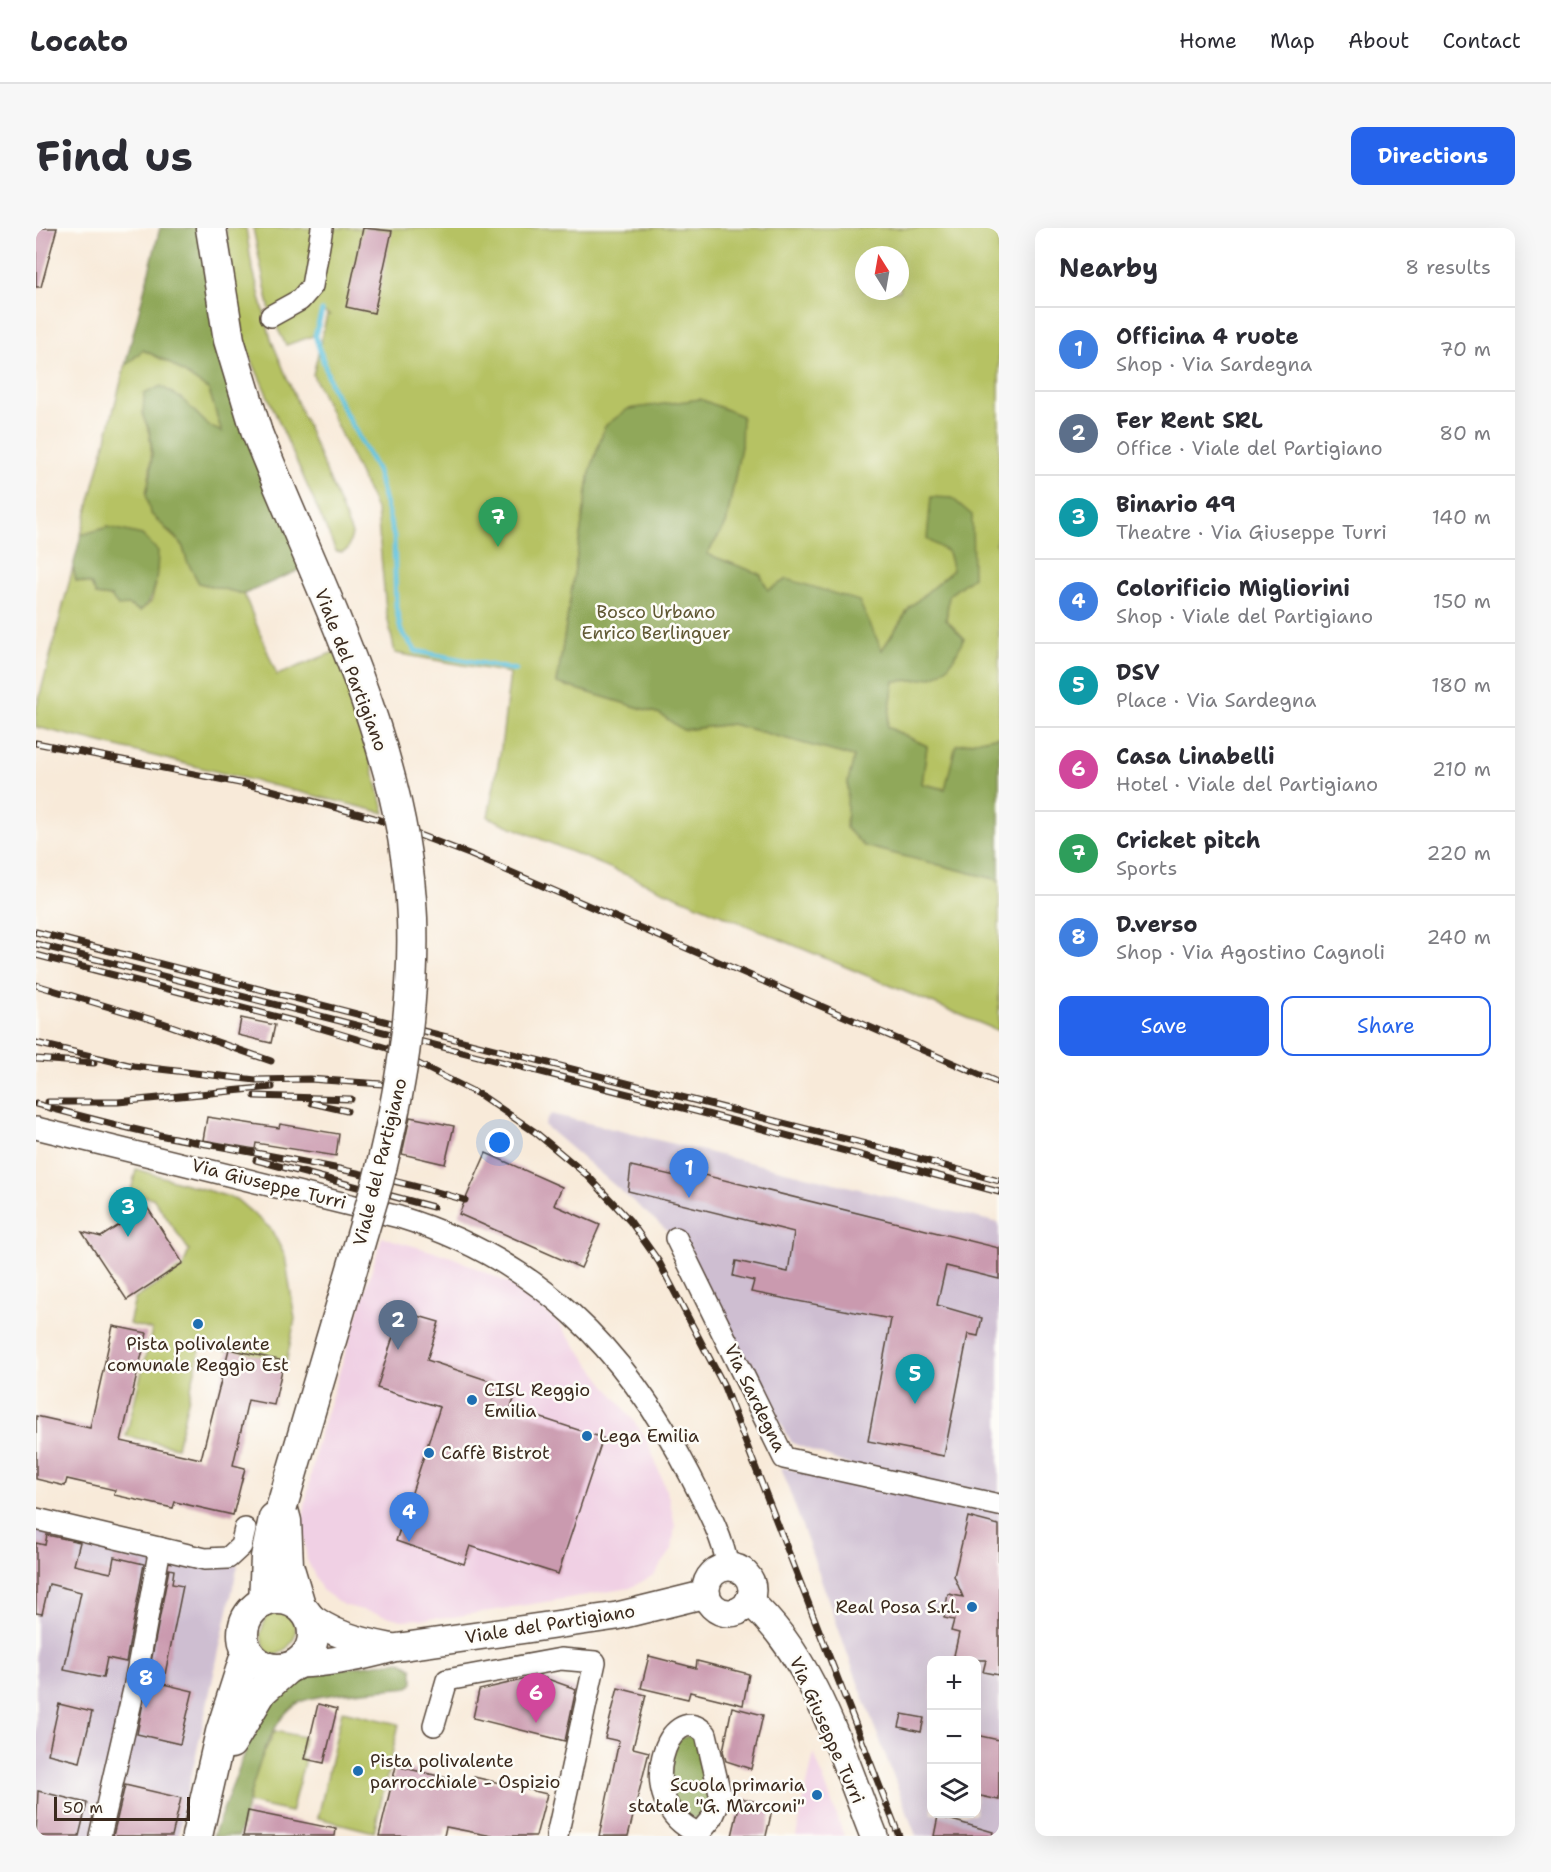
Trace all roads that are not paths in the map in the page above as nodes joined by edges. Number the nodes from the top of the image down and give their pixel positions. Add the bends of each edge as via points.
1 (211, 228) edge
2 (322, 228) edge
3 (271, 316) dead end
4 (36, 1128) edge
5 (676, 1238) dead end
6 (999, 1504) edge
7 (282, 1506) junction
8 (36, 1519) edge
9 (245, 1529) dead end
10 (160, 1548) junction
11 (728, 1567) junction
12 (706, 1594) junction
13 (749, 1601) junction
14 (264, 1602) junction
15 (304, 1610) junction
16 (393, 1648) junction
17 (247, 1651) junction
18 (293, 1666) junction
19 (434, 1725) dead end
20 (210, 1783) junction
21 (697, 1835) edge
22 (100, 1836) edge
23 (197, 1836) edge
24 (557, 1836) edge
25 (874, 1836) edge

1 - 7 main road, Viale del Partigiano, bridge via 228,340 257,433 361,686 383,752 399,817 411,916 409,1018 393,1119
2 - 3 street via 312,286 300,300
4 - 11 street, Via Giuseppe Turri via 389,1214 442,1230 506,1263 569,1312 637,1385 675,1447 715,1526
5 - 6 street, Via Sardegna via 784,1458
7 - 14 main road, Viale del Partigiano via 270,1529
7 - 15 main road, Viale del Partigiano via 288,1566
8 - 10 street
9 - 10 street via 241,1546 228,1558 205,1559
10 - 22 street via 134,1689
11 - 12 street via 709,1578
11 - 13 street via 748,1577 752,1591
12 - 13 street via 712,1606 726,1613 740,1610
12 - 16 street, Viale del Partigiano via 617,1616
13 - 25 street, Via Giuseppe Turri via 770,1620 796,1657 829,1725
14 - 15 main road, Viale del Partigiano via 283,1598
14 - 17 main road, Viale del Partigiano via 249,1617 245,1628
15 - 16 street, Viale del Partigiano via 317,1623 345,1636
15 - 18 main road, Viale del Partigiano via 311,1635 309,1646
16 - 18 street, Viale del Partigiano via 363,1657
17 - 18 main road, Viale del Partigiano via 252,1660 269,1670
17 - 20 main road, Viale del Partigiano via 221,1732
18 - 20 main road, Viale del Partigiano via 271,1681 253,1703
19 - 24 street via 447,1680 561,1659 596,1662
20 - 23 main road, Viale del Partigiano
21 - 21 street via 712,1818 721,1798 706,1734 693,1725 675,1730 668,1740 661,1787 673,1818

